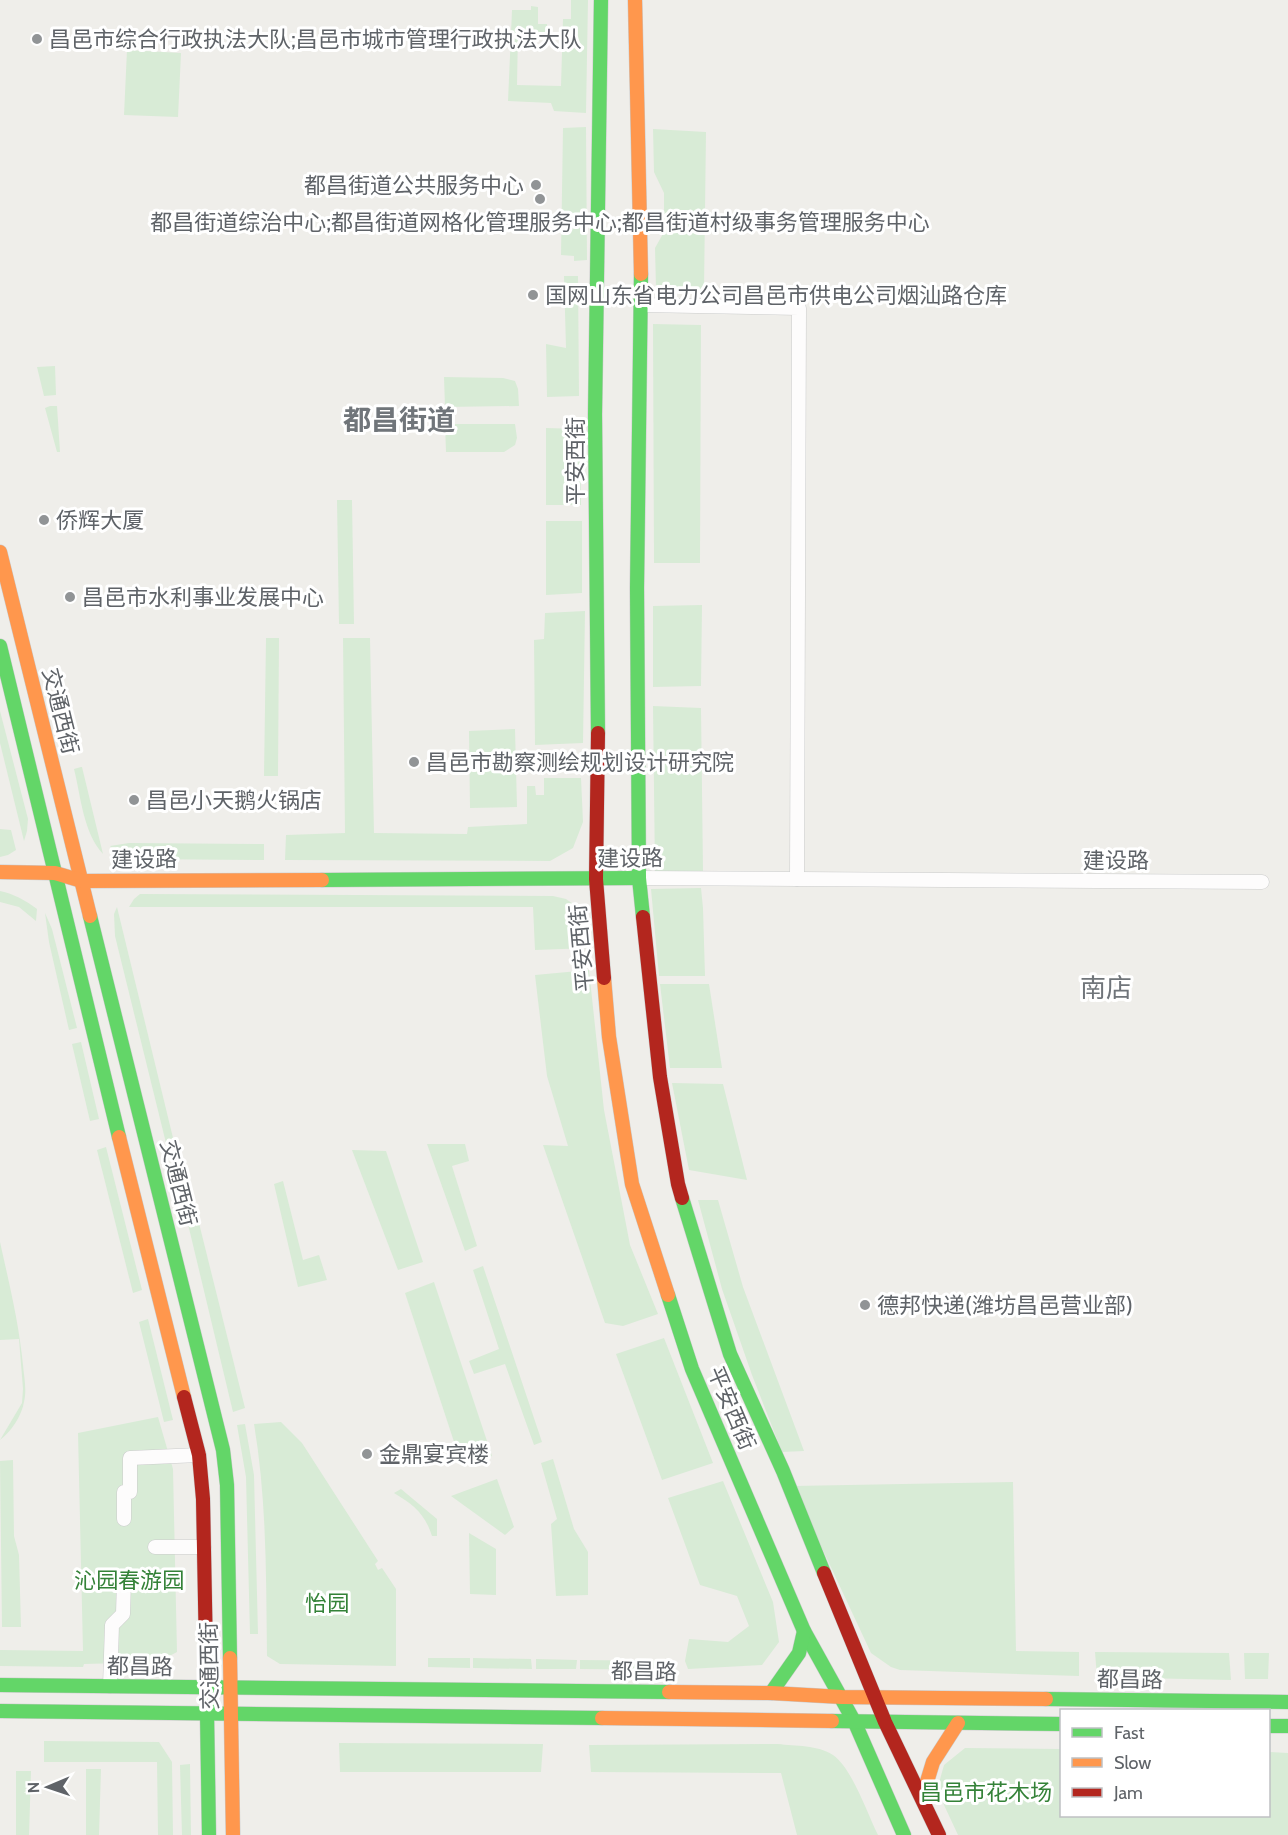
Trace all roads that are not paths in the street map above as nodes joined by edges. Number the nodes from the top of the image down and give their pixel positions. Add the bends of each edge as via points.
1 (601, 0) edge
2 (634, 0) edge
3 (642, 304) junction
4 (0, 552) edge
5 (0, 646) edge
6 (0, 872) edge
7 (55, 873) junction
8 (639, 878) junction
9 (596, 879) junction
10 (797, 879) junction
11 (82, 881) junction
12 (1262, 882) dead end
13 (199, 1455) junction
14 (124, 1518) dead end
15 (155, 1547) dead end
16 (204, 1547) junction
17 (124, 1581) dead end
18 (804, 1631) junction
19 (0, 1685) edge
20 (110, 1686) junction
21 (206, 1687) junction
22 (230, 1688) junction
23 (771, 1693) junction
24 (842, 1697) junction
25 (876, 1698) junction
26 (1288, 1702) edge
27 (0, 1711) edge
28 (207, 1714) junction
29 (231, 1714) junction
30 (885, 1722) junction
31 (855, 1723) junction
32 (958, 1723) junction
33 (1060, 1724) edge
34 (1270, 1726) edge
35 (1288, 1726) edge
36 (922, 1798) junction
37 (209, 1835) edge
38 (232, 1835) edge
39 (904, 1835) edge
40 (939, 1835) edge

1 - 9 main road, 平安西街 via 595,415
2 - 3 main road, 平安西街
3 - 8 main road, 平安西街 via 637,588
3 - 10 street via 799,308
4 - 11 main road, 交通西街
5 - 7 main road, 交通西街
6 - 7 main road, 建设路
7 - 11 main road, 建设路
7 - 13 main road, 交通西街
8 - 9 main road, 建设路
8 - 10 street, 建设路
8 - 25 main road, 平安西街 via 660,1077 678,1184 730,1354
9 - 11 main road, 建设路
9 - 18 main road, 平安西街 via 609,1037 632,1184 692,1369
10 - 12 street, 建设路
11 - 22 main road, 交通西街 via 223,1450
13 - 14 street via 129,1458 130,1492 124,1492
13 - 16 main road, 交通西街
15 - 16 street
16 - 21 main road, 交通西街
17 - 20 street via 123,1614 112,1625
18 - 23 main road via 799,1653
18 - 24 main road, 平安西街
19 - 20 main road, 都昌路
20 - 21 main road, 都昌路
21 - 22 main road, 都昌路
21 - 28 main road, 交通西街
22 - 23 main road, 都昌路
22 - 29 main road, 交通西街
23 - 24 main road, 都昌路
24 - 25 main road, 都昌路
24 - 31 main road, 平安西街
25 - 26 main road, 都昌路
25 - 30 main road, 平安西街
27 - 28 main road, 都昌路
28 - 29 main road, 都昌路
28 - 37 main road, 交通西街
29 - 31 main road, 都昌路
29 - 38 main road, 交通西街
30 - 31 main road, 都昌路
30 - 32 main road, 都昌路
30 - 36 main road, 平安西街
31 - 39 main road, 平安西街
32 - 33 main road, 都昌路
32 - 36 main road via 933,1762
34 - 35 main road
36 - 40 main road, 平安西街

